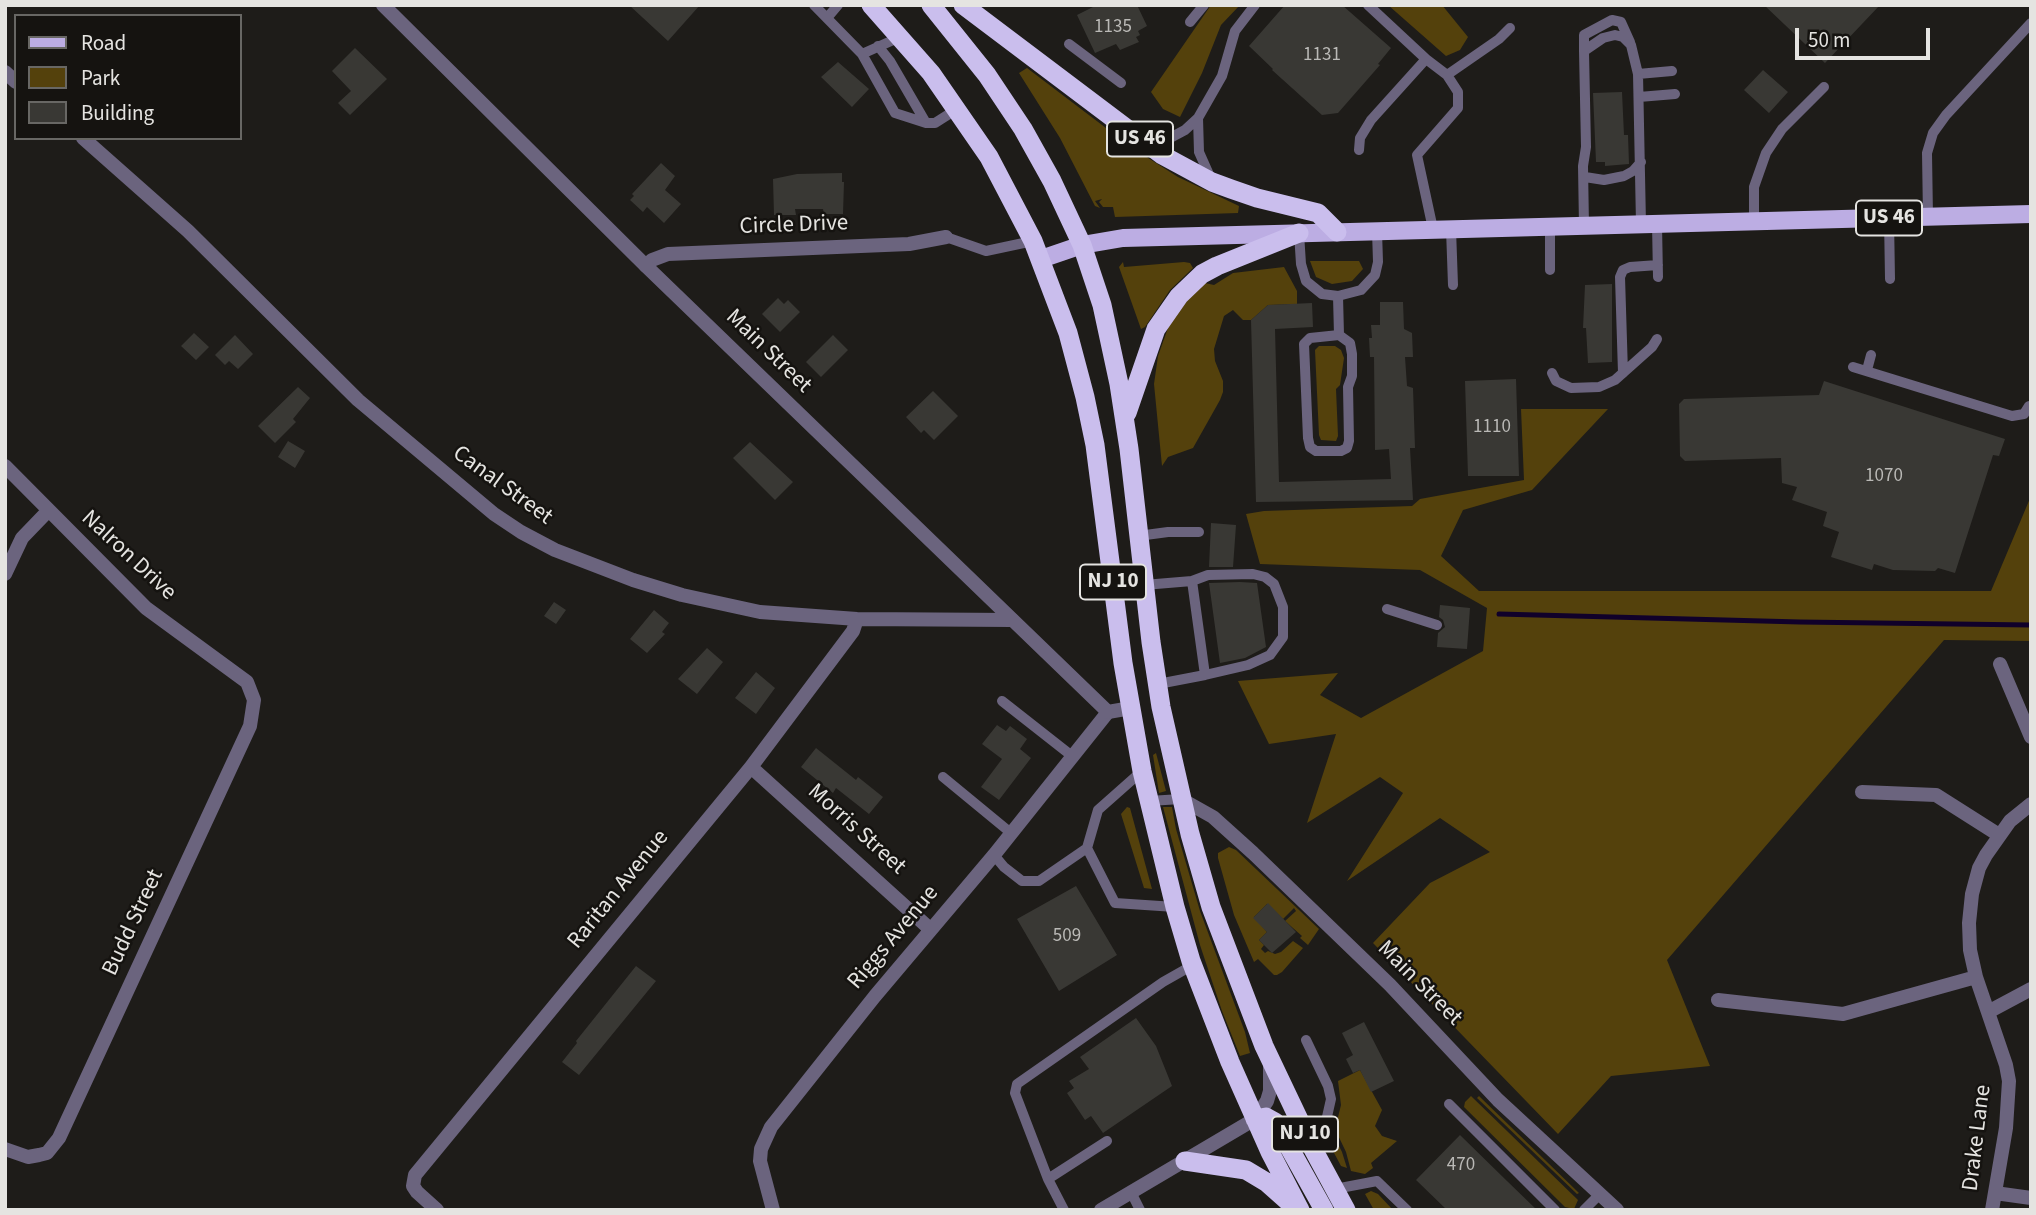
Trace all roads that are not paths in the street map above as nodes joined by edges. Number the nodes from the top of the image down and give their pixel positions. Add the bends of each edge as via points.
1 (383, 5) edge
2 (814, 5) edge
3 (838, 5) edge
4 (871, 5) edge
5 (931, 5) edge
6 (962, 5) edge
7 (1204, 5) edge
8 (1255, 5) edge
9 (1366, 7) edge
10 (827, 18) junction
11 (1190, 22) dead end
12 (2031, 23) edge
13 (1510, 28) dead end
14 (900, 37) junction
15 (1069, 44) dead end
16 (878, 46) junction
17 (862, 54) junction
18 (1426, 59) junction
19 (1672, 71) dead end
20 (1638, 74) junction
21 (1447, 75) junction
22 (1121, 83) dead end
23 (1824, 87) dead end
24 (1675, 94) dead end
25 (1639, 97) junction
26 (957, 108) junction
27 (1198, 118) junction
28 (926, 123) junction
29 (85, 140) edge
30 (1146, 144) junction
31 (1359, 150) dead end
32 (1641, 162) junction
33 (1585, 177) junction
34 (1212, 181) junction
35 (2031, 214) edge
36 (1928, 217) junction
37 (1889, 218) junction
38 (1754, 221) junction
39 (1649, 224) junction
40 (1550, 226) junction
41 (1584, 226) junction
42 (1442, 229) junction
43 (1377, 231) junction
44 (1337, 232) junction
45 (1299, 233) junction
46 (947, 237) joint
47 (1082, 245) junction
48 (1037, 250) junction
49 (646, 266) junction
50 (1550, 270) dead end
51 (1890, 279) dead end
52 (1452, 285) dead end
53 (1338, 296) junction
54 (1339, 335) junction
55 (1657, 339) dead end
56 (1871, 355) dead end
57 (1853, 367) dead end
58 (1867, 370) junction
59 (1552, 373) dead end
60 (1623, 373) junction
61 (2029, 406) edge
62 (1125, 418) junction
63 (5, 466) edge
64 (48, 511) junction
65 (1199, 532) dead end
66 (1138, 536) junction
67 (5, 574) edge
68 (1192, 581) junction
69 (1143, 585) junction
70 (1387, 609) dead end
71 (857, 619) junction
72 (1012, 620) junction
73 (1437, 625) dead end
74 (2000, 664) dead end
75 (1205, 675) junction
76 (1158, 684) junction
77 (254, 700) joint
78 (1002, 701) dead end
79 (1131, 708) junction
80 (1108, 712) junction
81 (2031, 737) edge
82 (1072, 756) junction
83 (751, 766) junction
84 (1142, 771) junction
85 (943, 777) dead end
86 (1862, 792) dead end
87 (1181, 799) junction
88 (1149, 801) junction
89 (2031, 804) edge
90 (1011, 833) junction
91 (1998, 835) junction
92 (1087, 848) junction
93 (993, 855) junction
94 (1175, 907) junction
95 (930, 929) junction
96 (1193, 965) junction
97 (1976, 977) junction
98 (2031, 989) edge
99 (1718, 1000) dead end
100 (1988, 1012) junction
101 (1306, 1040) dead end
102 (1269, 1056) junction
103 (1449, 1104) dead end
104 (1255, 1119) junction
105 (1107, 1141) dead end
106 (5, 1149) edge
107 (1312, 1149) junction
108 (1185, 1161) junction
109 (1048, 1179) junction
110 (1335, 1189) junction
111 (1131, 1192) junction
112 (1995, 1193) junction
113 (1600, 1194) junction
114 (2031, 1198) edge
115 (437, 1210) edge
116 (773, 1210) edge
117 (1064, 1210) edge
118 (1101, 1210) edge
119 (1140, 1210) edge
120 (1298, 1210) edge
121 (1324, 1210) edge
122 (1346, 1210) edge
123 (1407, 1210) edge
124 (1555, 1210) edge
125 (1584, 1210) edge
126 (1617, 1210) edge
127 (1992, 1210) edge

1 - 49 street, Main Street
2 - 10 lane
3 - 10 lane
4 - 14 highway
5 - 47 highway, NJ 10 via 1023,129
6 - 30 highway, US 46
7 - 11 lane
8 - 27 lane via 1235,31 1222,76
9 - 18 lane
10 - 17 lane
12 - 36 lane via 1933,133 1927,153
13 - 21 lane
14 - 16 lane
14 - 26 highway
15 - 22 lane
16 - 17 lane
16 - 28 lane
17 - 28 lane via 895,113
18 - 21 lane
18 - 31 lane via 1371,120 1360,138
19 - 20 lane
20 - 25 lane
20 - 33 lane via 1631,45 1623,37 1603,38 1584,51
21 - 42 lane via 1458,92 1458,108 1417,155
23 - 38 lane via 1766,153 1754,187
24 - 25 lane
25 - 32 lane
26 - 28 lane via 935,123
26 - 48 highway via 998,172
27 - 30 lane via 1170,138
27 - 34 lane via 1199,152
29 - 71 street, Canal Street via 188,231 358,400 521,532 633,580 714,604
30 - 34 highway, US 46
32 - 33 lane via 1624,176
32 - 39 lane
33 - 41 lane
34 - 44 highway, US 46 via 1318,213
35 - 36 main road, US 46
36 - 37 main road, US 46
37 - 38 main road, US 46
37 - 51 lane
38 - 39 main road, US 46
39 - 41 main road, US 46
39 - 60 lane via 1658,271 1630,267 1621,274
40 - 41 main road, US 46
40 - 42 main road, US 46
40 - 50 lane
42 - 43 main road, US 46
42 - 52 lane
43 - 44 main road, US 46
43 - 53 lane via 1375,275 1361,290
44 - 45 main road, US 46
45 - 47 main road, US 46 via 1123,239
45 - 53 lane via 1306,281 1316,291
45 - 62 highway via 1217,266 1179,296 1156,328
46 - 48 lane via 986,251
46 - 49 street, Circle Drive via 909,244 668,254
47 - 48 main road, US 46
47 - 62 highway, NJ 10 via 1109,332
48 - 79 highway, NJ 10 via 1068,333 1088,409
49 - 72 street, Main Street
53 - 54 lane
54 - 54 lane via 1350,343 1352,354 1349,445 1341,451 1316,451 1308,438 1304,344 1310,338
55 - 60 lane
56 - 58 lane
57 - 58 lane
58 - 61 lane via 2011,416 2025,414
59 - 60 lane via 1556,381 1580,389 1608,384
62 - 66 highway, NJ 10
63 - 64 street, Nalron Drive
64 - 67 street via 22,538
64 - 77 street, Nalron Drive via 146,608 247,682
65 - 66 lane
66 - 69 highway, NJ 10
68 - 69 lane
68 - 75 lane
68 - 75 lane via 1209,575 1265,577 1274,584 1283,607 1283,637 1270,655
69 - 76 highway, NJ 10
70 - 73 lane
71 - 72 street, Canal Street
71 - 83 street, Raritan Avenue via 853,631
72 - 80 street, Main Street
74 - 81 street
75 - 76 lane
76 - 87 highway, NJ 10
77 - 106 street, Budd Street via 250,726 53,1147 28,1157
78 - 82 lane
79 - 80 street
79 - 84 highway, NJ 10
80 - 82 street, Riggs Avenue
82 - 90 street, Riggs Avenue
83 - 95 street, Morris Street
83 - 115 street, Raritan Avenue via 415,1175 413,1186
84 - 88 highway, NJ 10
84 - 92 lane via 1098,810
85 - 90 lane
86 - 91 street via 1936,795
87 - 88 lane
87 - 102 highway, NJ 10 via 1211,907
87 - 113 street, Main Street via 1213,817 1253,853 1390,985 1499,1100
88 - 94 highway, NJ 10
89 - 91 street, Drake Lane
90 - 93 street, Riggs Avenue
91 - 97 street, Drake Lane via 1979,868 1972,894 1970,950
92 - 93 lane via 1031,883 1003,867
92 - 94 lane via 1115,903
93 - 95 street, Riggs Avenue
94 - 96 highway, NJ 10
95 - 116 street, Riggs Avenue via 767,1135 760,1161
96 - 104 highway, NJ 10
96 - 109 lane via 1017,1084 1015,1093
97 - 99 street via 1843,1014
97 - 100 street, Drake Lane
98 - 100 street
100 - 112 street, Drake Lane via 2009,1081
101 - 107 lane via 1331,1099 1324,1130
102 - 104 street via 1270,1091
102 - 107 highway, NJ 10
103 - 124 lane
104 - 108 street
104 - 120 highway, NJ 10
104 - 121 highway via 1266,1117 1275,1122
105 - 109 lane
107 - 110 highway, NJ 10
108 - 111 street
108 - 120 highway via 1245,1170
109 - 117 lane
110 - 122 highway, NJ 10
110 - 123 lane via 1377,1181
111 - 118 street
111 - 119 lane
112 - 114 street
112 - 127 street, Drake Lane
113 - 125 lane
113 - 126 street, Main Street

